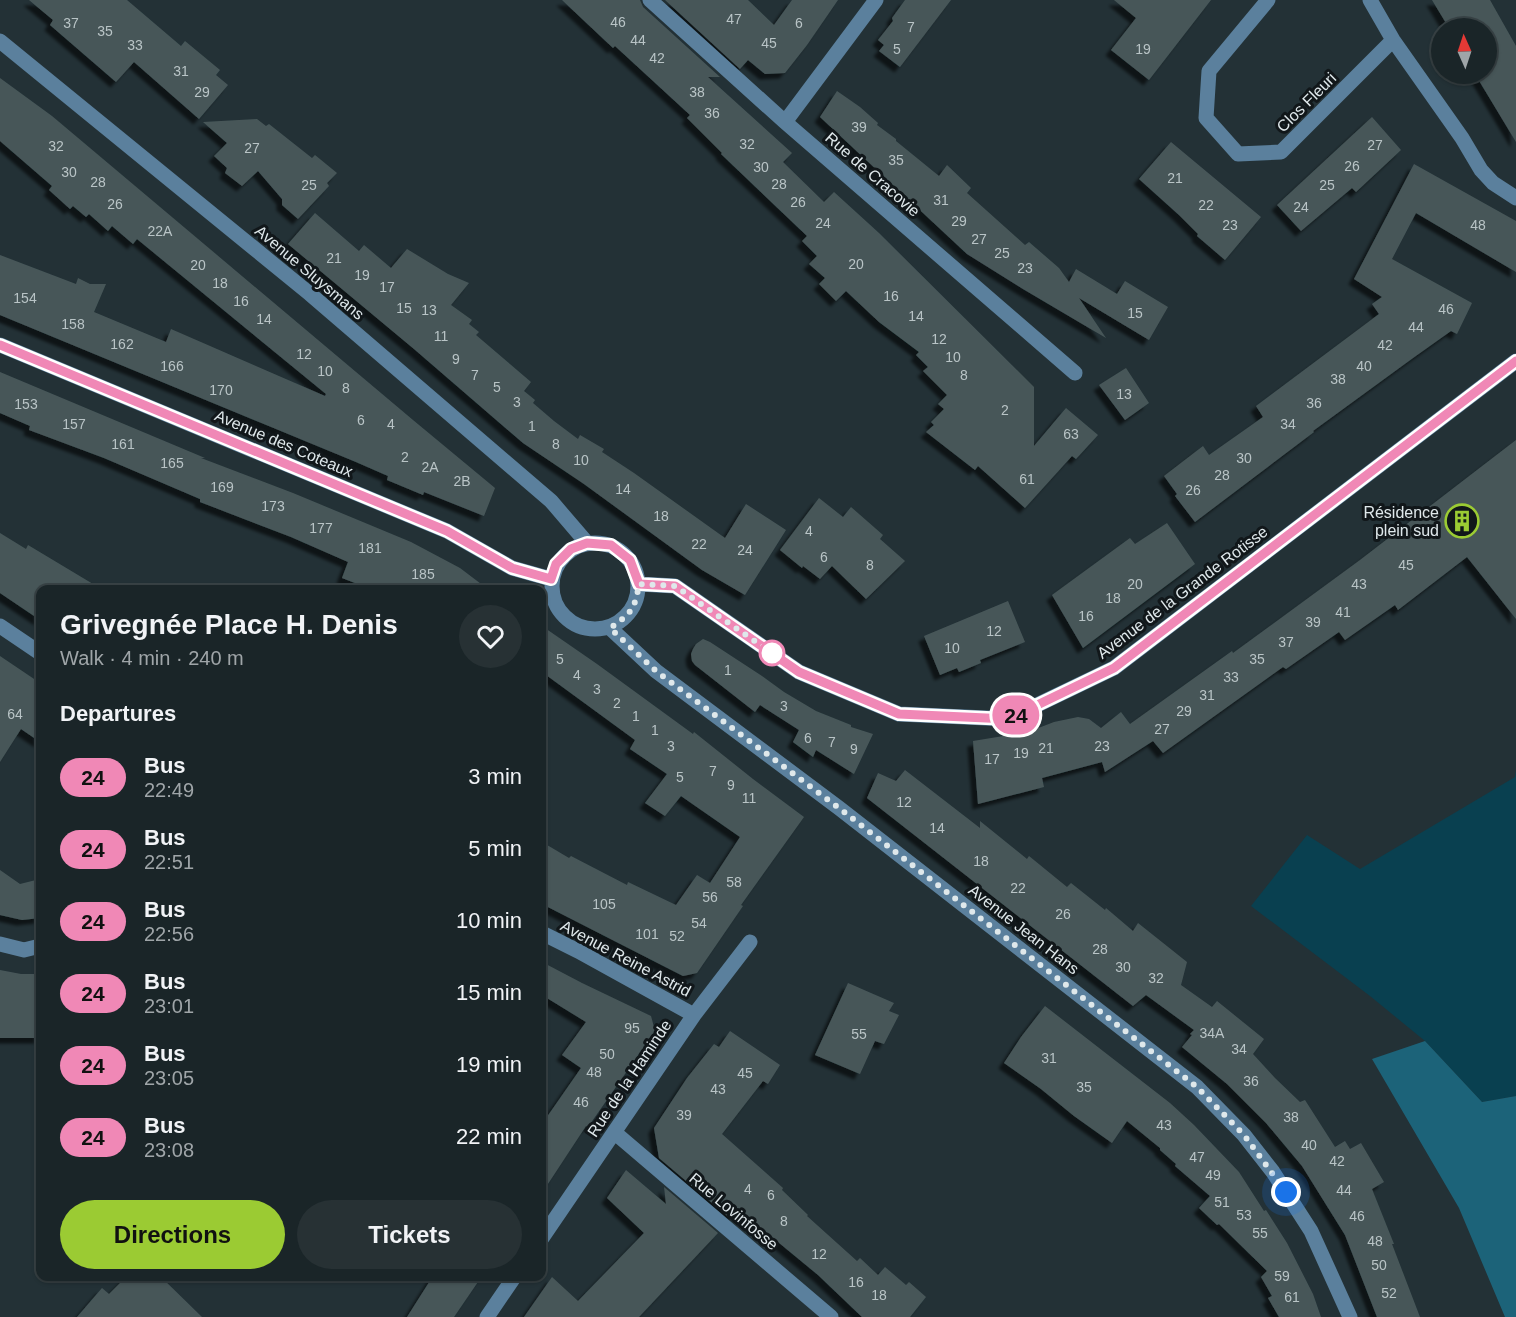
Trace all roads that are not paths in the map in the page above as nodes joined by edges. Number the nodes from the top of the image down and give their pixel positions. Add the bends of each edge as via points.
1 (650, 0) edge
2 (876, 0) edge
3 (1268, 0) edge
4 (1370, 0) edge
5 (1393, 40) junction
6 (0, 41) edge
7 (785, 122) junction
8 (1516, 198) edge
9 (0, 345) edge
10 (1516, 361) edge
11 (1075, 373) dead end
12 (587, 543) junction
13 (551, 579) junction
14 (639, 584) junction
15 (0, 626) edge
16 (610, 628) junction
17 (36, 650) edge
18 (546, 935) edge
19 (750, 942) dead end
20 (0, 944) edge
21 (36, 947) edge
22 (694, 1015) junction
23 (614, 1132) junction
24 (546, 1232) edge
25 (512, 1281) edge
26 (487, 1317) edge
27 (831, 1317) edge
28 (1350, 1317) edge

1 - 7 street, Rue de Cracovie
2 - 7 street
3 - 5 street, Clos Fleuri via 1209,71 1206,118 1238,154 1281,152
4 - 5 street
5 - 8 street via 1481,170 1492,183
6 - 12 street, Avenue Sluysmans via 328,310 551,501
7 - 11 street, Rue de Cracovie
9 - 13 street, Avenue des Coteaux via 447,531 512,568
10 - 14 street, Avenue de la Grande Rotisse via 1114,668 1008,719 899,714 799,672 675,586
12 - 13 street via 571,549 556,564
12 - 14 street via 611,545 624,555 630,560
13 - 16 street via 552,599 562,617 586,630
14 - 16 street via 636,602 626,618
15 - 17 street
16 - 28 street, Avenue Jean Hans via 656,671 1197,1087 1244,1135 1273,1173 1311,1231
18 - 22 street, Avenue Reine Astrid
19 - 22 street, Rue de la Haminde
20 - 21 street via 24,950
22 - 23 street, Rue de la Haminde
23 - 24 street, Rue de la Haminde
23 - 27 street, Rue Lovinfosse
25 - 26 street

